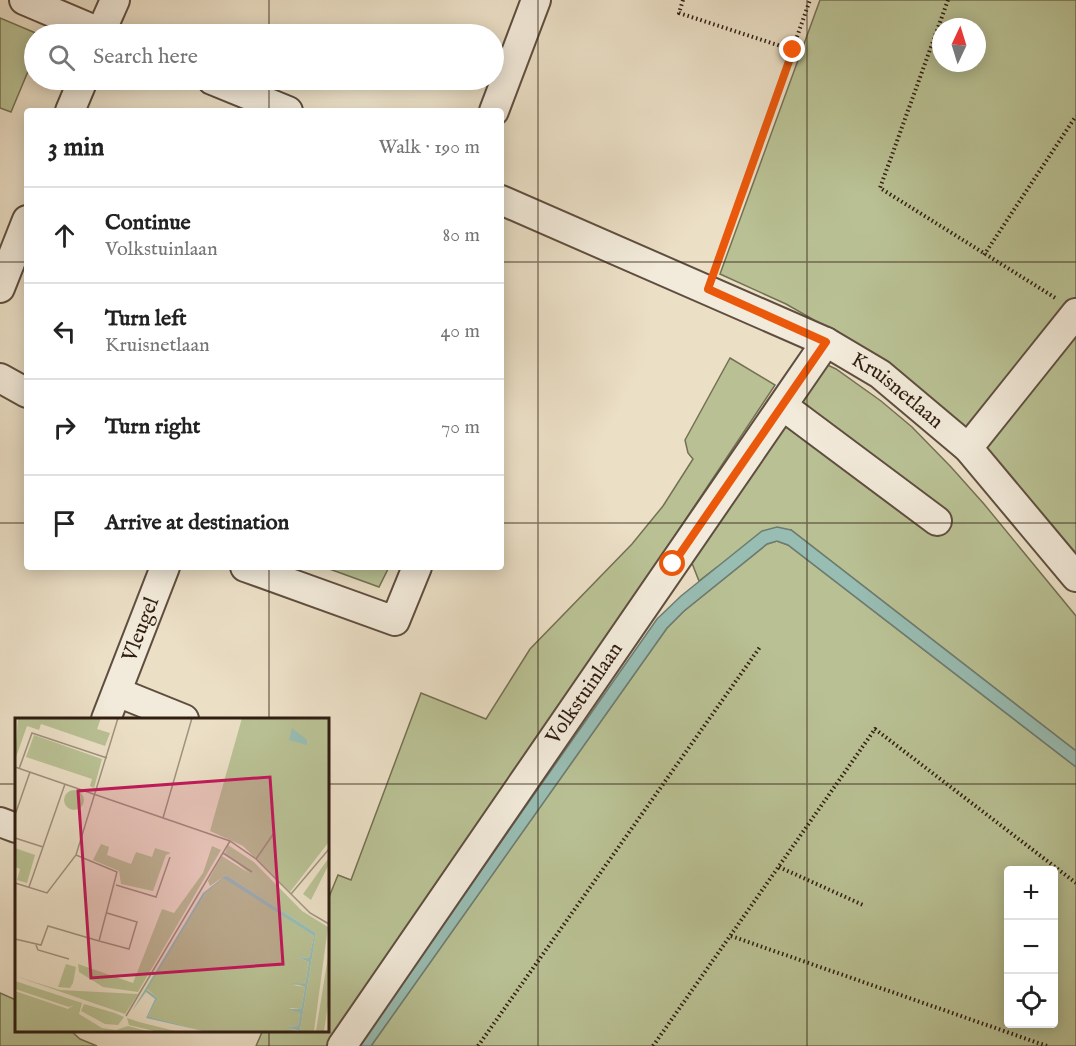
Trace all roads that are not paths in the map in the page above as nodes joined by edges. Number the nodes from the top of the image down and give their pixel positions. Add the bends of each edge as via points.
1 (24, 0) edge
2 (115, 0) edge
3 (536, 0) edge
4 (79, 24) edge
5 (106, 24) edge
6 (504, 85) edge
7 (79, 90) edge
8 (237, 90) edge
9 (502, 90) edge
10 (71, 108) edge
11 (281, 108) edge
12 (495, 108) edge
13 (504, 201) edge
14 (24, 228) edge
15 (0, 288) edge
16 (1071, 308) edge
17 (826, 342) junction
18 (0, 378) edge
19 (24, 391) edge
20 (783, 406) junction
21 (968, 448) junction
22 (937, 521) dead end
23 (164, 570) edge
24 (253, 570) edge
25 (416, 570) edge
26 (1076, 577) edge
27 (117, 692) junction
28 (106, 718) edge
29 (182, 718) edge
30 (0, 822) edge
31 (15, 828) edge
32 (342, 1046) edge

1 - 4 street
2 - 5 street
3 - 6 street
7 - 10 street
8 - 11 street
9 - 12 street
13 - 17 street, Kruisnetlaan
14 - 15 street
16 - 21 street
17 - 20 street, Volkstuinlaan
17 - 21 street, Kruisnetlaan via 880,374
18 - 19 street
20 - 22 street
20 - 32 street, Volkstuinlaan
21 - 26 street, Kruisnetlaan
23 - 27 street, Vleugel
24 - 25 street via 395,621
27 - 28 street, Vleugel
27 - 29 street
30 - 31 street

